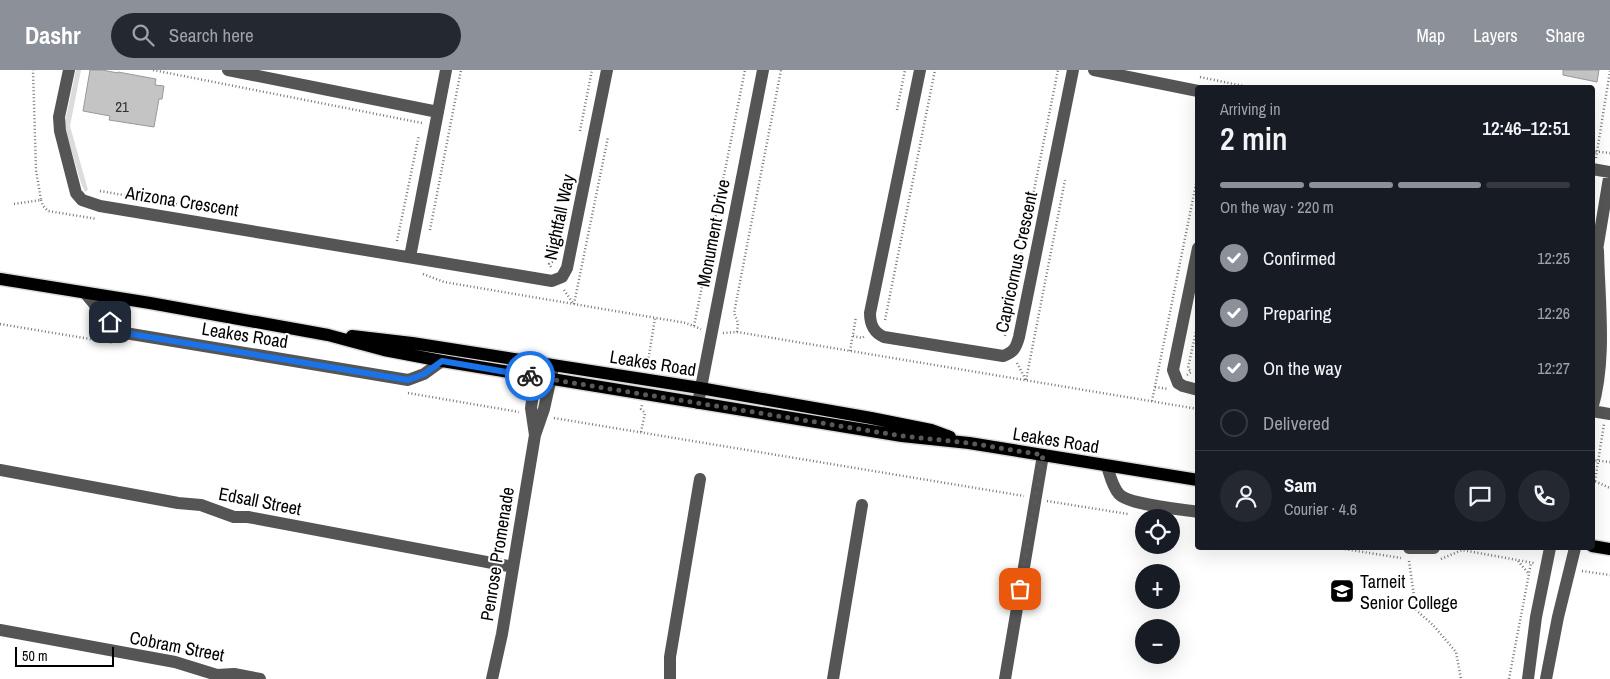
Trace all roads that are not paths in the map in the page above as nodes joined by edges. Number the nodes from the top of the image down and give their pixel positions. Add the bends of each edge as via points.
1 (69, 70) edge
2 (228, 70) edge
3 (446, 70) edge
4 (607, 70) edge
5 (763, 70) edge
6 (920, 70) edge
7 (1073, 70) edge
8 (1094, 70) edge
9 (285, 76) edge
10 (1195, 90) edge
11 (438, 112) junction
12 (1595, 169) edge
13 (1610, 172) edge
14 (1598, 250) junction
15 (410, 257) junction
16 (1595, 261) edge
17 (1195, 263) edge
18 (0, 279) edge
19 (85, 292) junction
20 (328, 335) junction
21 (1601, 356) edge
22 (442, 361) junction
23 (538, 363) junction
24 (553, 366) junction
25 (536, 377) junction
26 (550, 379) junction
27 (700, 388) junction
28 (1195, 389) edge
29 (1595, 400) edge
30 (698, 403) junction
31 (1595, 411) edge
32 (1608, 413) edge
33 (537, 415) junction
34 (969, 443) junction
35 (1043, 455) junction
36 (1106, 466) junction
37 (0, 470) edge
38 (700, 479) dead end
39 (1195, 480) edge
40 (862, 505) dead end
41 (1195, 511) edge
42 (1595, 546) edge
43 (1610, 549) edge
44 (1424, 550) edge
45 (1550, 550) edge
46 (1575, 550) edge
47 (1409, 553) edge
48 (513, 566) junction
49 (0, 630) edge
50 (260, 679) edge
51 (492, 679) edge
52 (670, 679) edge
53 (834, 679) edge
54 (1005, 679) edge
55 (1528, 679) edge
56 (1546, 679) edge

1 - 15 street, Arizona Crescent via 59,117 60,131 76,193 82,200 100,206
2 - 9 street
3 - 11 street
4 - 15 street, Nightfall Way via 567,268 562,277 547,281
5 - 27 street, Monument Drive
6 - 7 street, Capricornus Crescent via 870,322 874,331 884,337 1003,356 1016,348 1020,337
8 - 10 street
9 - 11 street
11 - 15 street
12 - 13 street
13 - 14 street
14 - 16 street
14 - 21 street
17 - 28 street via 1173,370 1178,383
18 - 19 main road, Leakes Road
19 - 20 main road, Leakes Road
19 - 22 street, Leakes Road via 115,328 125,333 408,380 424,374
20 - 22 main road, Leakes Road
20 - 23 main road, Leakes Road via 395,340
21 - 29 street
22 - 25 main road, Leakes Road
23 - 24 main road, Leakes Road
23 - 25 street, Penrose Promenade
24 - 26 street, Penrose Promenade
24 - 27 main road, Leakes Road
25 - 26 main road, Leakes Road
25 - 33 street, Penrose Promenade via 531,408
26 - 30 main road, Leakes Road
26 - 33 street, Penrose Promenade
27 - 30 street, Monument Drive
27 - 34 main road, Leakes Road via 898,423
30 - 34 main road, Leakes Road via 902,436
31 - 32 street
33 - 48 street, Penrose Promenade
34 - 35 main road, Leakes Road
35 - 36 main road, Leakes Road
35 - 54 street
36 - 39 main road, Leakes Road
36 - 41 street, Leakes Road via 1112,484 1124,498
37 - 48 street, Edsall Street via 194,504 234,517
38 - 52 street via 670,657
40 - 53 street
42 - 43 main road
44 - 47 street
45 - 55 street
46 - 56 street
48 - 51 street, Penrose Promenade
49 - 50 street, Cobram Street via 175,662 217,675 234,674

